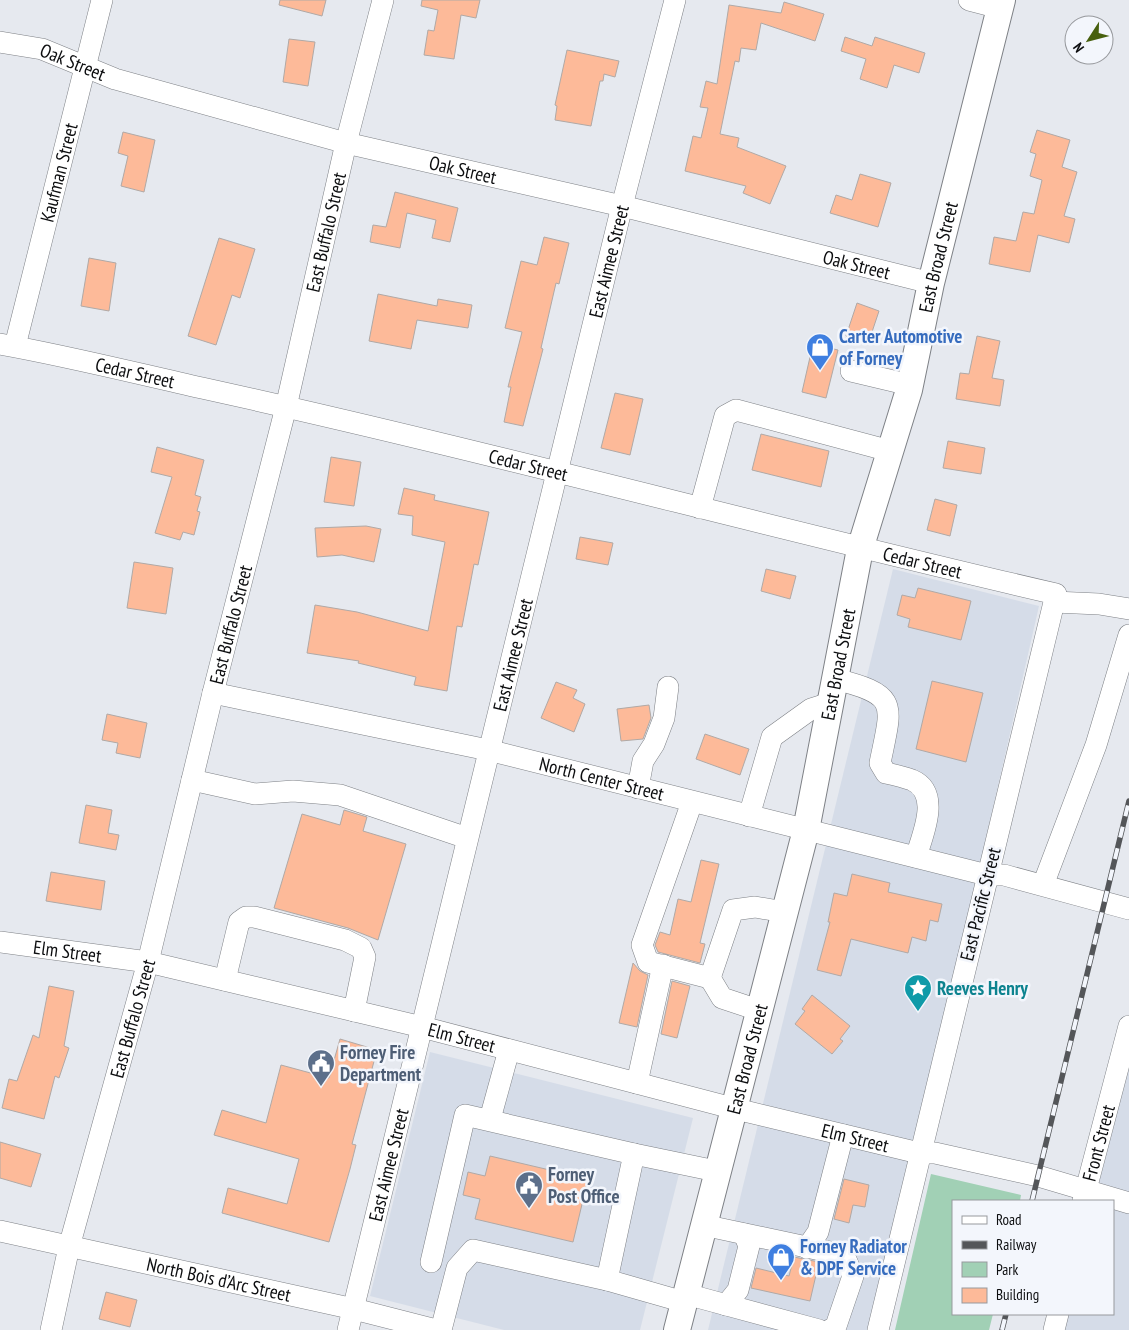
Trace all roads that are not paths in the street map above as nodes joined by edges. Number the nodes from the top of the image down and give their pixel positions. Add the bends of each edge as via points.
1 (102, 0) edge
2 (382, 0) edge
3 (675, 0) edge
4 (969, 0) edge
5 (1001, 4) edge
6 (0, 42) edge
7 (85, 68) junction
8 (346, 143) junction
9 (622, 206) junction
10 (931, 283) junction
11 (7, 345) edge
12 (851, 371) dead end
13 (910, 385) junction
14 (286, 406) junction
15 (890, 452) junction
16 (557, 470) junction
17 (700, 508) junction
18 (860, 549) junction
19 (1055, 598) junction
20 (1129, 610) edge
21 (1129, 635) edge
22 (668, 687) dead end
23 (833, 691) junction
24 (213, 693) junction
25 (488, 750) junction
26 (192, 780) junction
27 (638, 788) junction
28 (692, 802) junction
29 (749, 816) junction
30 (806, 830) junction
31 (467, 838) junction
32 (916, 858) junction
33 (987, 875) junction
34 (1043, 885) junction
35 (1103, 908) junction
36 (1129, 910) edge
37 (784, 912) junction
38 (1129, 921) edge
39 (0, 942) edge
40 (148, 962) junction
41 (663, 965) junction
42 (710, 978) junction
43 (225, 980) junction
44 (758, 1010) junction
45 (354, 1011) junction
46 (1129, 1026) edge
47 (422, 1027) junction
48 (509, 1050) junction
49 (637, 1083) junction
50 (732, 1108) junction
51 (490, 1119) junction
52 (843, 1135) junction
53 (634, 1154) junction
54 (919, 1154) junction
55 (716, 1171) junction
56 (1084, 1197) edge
57 (1106, 1200) edge
58 (1114, 1201) edge
59 (1129, 1203) edge
60 (703, 1225) junction
61 (0, 1231) edge
62 (744, 1234) junction
63 (69, 1247) junction
64 (807, 1248) junction
65 (431, 1262) dead end
66 (607, 1280) junction
67 (685, 1298) junction
68 (726, 1305) junction
69 (354, 1310) junction
70 (1058, 1315) edge
71 (51, 1330) edge
72 (348, 1330) edge
73 (436, 1330) edge
74 (442, 1330) edge
75 (677, 1330) edge
76 (819, 1330) edge
77 (830, 1330) edge
78 (878, 1330) edge
79 (1054, 1330) edge

1 - 7 street, Kaufman Street
2 - 8 street, East Buffalo Street
3 - 9 street, East Aimee Street
4 - 5 street
5 - 10 main road, East Broad Street
6 - 7 street, Oak Street via 42,49
7 - 8 street, Oak Street
7 - 11 street, Kaufman Street
8 - 9 street, Oak Street
8 - 14 street, East Buffalo Street
9 - 10 street, Oak Street
9 - 16 street, East Aimee Street
10 - 13 main road, East Broad Street
11 - 14 street, Cedar Street
12 - 13 street
13 - 15 main road, East Broad Street
14 - 16 street, Cedar Street
14 - 24 street, East Buffalo Street
15 - 17 street via 736,410 725,416
15 - 18 main road, East Broad Street
16 - 17 street, Cedar Street
16 - 25 street, East Aimee Street
17 - 18 street, Cedar Street
18 - 19 street, Cedar Street
18 - 23 main road, East Broad Street
19 - 20 street, Cedar Street
19 - 33 street, East Pacific Street
21 - 34 street via 1096,745
22 - 27 street via 664,718 643,761
23 - 29 street via 772,737
23 - 30 main road, East Broad Street
23 - 32 street via 858,684 883,697 888,705 890,716 880,763 886,773 914,781 924,791 930,806
24 - 25 street, North Center Street
24 - 26 street, East Buffalo Street
25 - 27 street, North Center Street
25 - 31 street, East Aimee Street
26 - 31 street via 256,794 293,791 340,795
26 - 40 street, East Buffalo Street
27 - 28 street, North Center Street
28 - 29 street, North Center Street
28 - 41 street via 642,945 648,962
29 - 30 street, North Center Street
30 - 32 street, North Center Street
30 - 37 main road, East Broad Street
31 - 47 street, East Aimee Street
32 - 33 street, North Center Street
33 - 34 street, North Center Street via 1004,875
33 - 35 street, North Center Street via 1004,889
33 - 54 street, East Pacific Street
34 - 35 street, North Center Street
35 - 36 street
35 - 38 street
37 - 42 street via 755,907 732,910
37 - 44 main road, East Broad Street
39 - 40 street, Elm Street
40 - 43 street, Elm Street
40 - 63 street, East Buffalo Street
41 - 42 street
41 - 49 street
42 - 44 street via 722,998
43 - 45 street, Elm Street
43 - 45 street via 239,922 246,917 254,917 345,940 361,948 364,957
44 - 50 main road, East Broad Street
45 - 47 street, Elm Street
46 - 56 street, Front Street
47 - 48 street, Elm Street
47 - 69 street, East Aimee Street
48 - 49 street, Elm Street
48 - 51 street
49 - 50 street, Elm Street
50 - 52 street, Elm Street
50 - 55 main road, East Broad Street
51 - 53 street
51 - 65 street via 465,1115
52 - 54 street, Elm Street
52 - 64 street via 818,1232
53 - 55 street
53 - 66 street
54 - 56 street, Elm Street via 935,1153 1038,1176
54 - 78 street, East Pacific Street
55 - 60 main road, East Broad Street
56 - 57 street, Elm Street
58 - 59 street, Elm Street
60 - 62 street
60 - 67 main road, East Broad Street
61 - 63 street, North Bois d’Arc Street
62 - 64 street
62 - 68 street via 749,1246 738,1290
63 - 69 street, North Bois d’Arc Street
63 - 71 street, East Buffalo Street
64 - 77 street via 844,1255 853,1276 836,1326
66 - 67 street
66 - 74 street via 473,1250 457,1268
67 - 68 street
67 - 75 main road, East Broad Street
68 - 76 street
69 - 72 street, East Aimee Street
69 - 73 street, North Bois d’Arc Street
70 - 79 street

